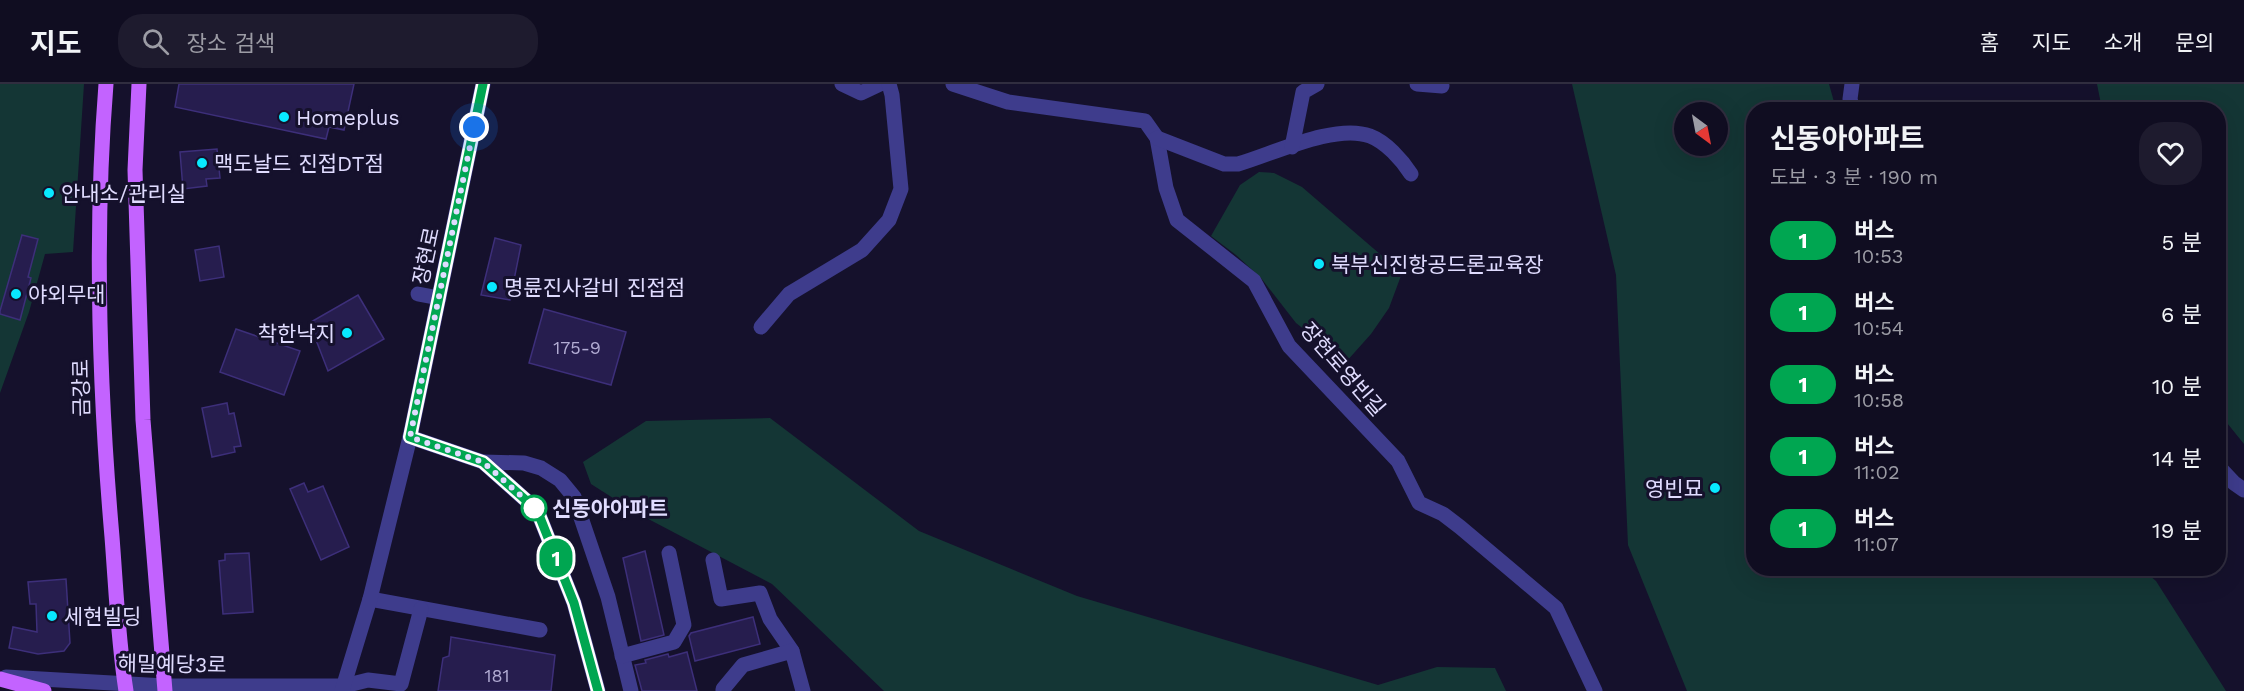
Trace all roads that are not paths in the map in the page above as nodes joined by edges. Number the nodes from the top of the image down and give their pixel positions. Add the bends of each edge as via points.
1 (106, 84) edge
2 (139, 84) edge
3 (144, 84) edge
4 (483, 84) edge
5 (843, 84) edge
6 (880, 84) edge
7 (889, 84) edge
8 (953, 84) edge
9 (1317, 84) edge
10 (1417, 84) edge
11 (1851, 84) edge
12 (1442, 86) dead end
13 (1851, 102) edge
14 (136, 138) junction
15 (1157, 138) junction
16 (1292, 147) junction
17 (1411, 174) dead end
18 (418, 294) dead end
19 (439, 298) junction
20 (761, 327) dead end
21 (410, 437) junction
22 (483, 462) junction
23 (2226, 474) edge
24 (2244, 490) edge
25 (669, 553) dead end
26 (712, 560) dead end
27 (370, 599) junction
28 (421, 609) junction
29 (540, 630) dead end
30 (792, 651) junction
31 (622, 656) junction
32 (0, 678) edge
33 (126, 688) edge
34 (165, 688) edge
35 (343, 688) edge
36 (400, 688) edge
37 (44, 691) edge
38 (598, 691) edge
39 (631, 691) edge
40 (723, 691) edge
41 (803, 691) edge
42 (1595, 691) edge

1 - 33 main road, 금강로 via 100,256 103,433
2 - 14 main road
3 - 14 main road
4 - 19 street, 장현로
5 - 6 street via 861,93
7 - 20 street via 901,189 890,220 862,250 789,294
8 - 15 street via 1008,102 1145,121
9 - 16 street via 1303,92
10 - 12 street
11 - 13 street
14 - 34 main road via 146,468
15 - 16 street via 1224,164 1238,164
15 - 42 street, 장현로영빈길 via 1166,188 1177,220 1254,281 1289,346 1398,461 1419,503 1460,527 1556,608
16 - 17 street via 1355,133 1382,144
18 - 19 street
19 - 21 street, 장현로
21 - 22 street
21 - 27 street, 장현로
22 - 31 street via 524,463 541,468 560,480 574,497 608,597
22 - 38 street via 537,510 574,603
23 - 24 street
25 - 31 street via 684,625 674,642
26 - 30 street via 721,599 760,593 770,619
27 - 28 street
27 - 35 street, 장현로
28 - 29 street
28 - 36 street
30 - 40 street via 743,665
30 - 41 street
31 - 39 street
32 - 33 street, 해밀예당3로
32 - 37 main road
33 - 34 street, 해밀예당3로
34 - 35 street, 해밀예당3로
35 - 36 street, 해밀예당3로 via 368,680

